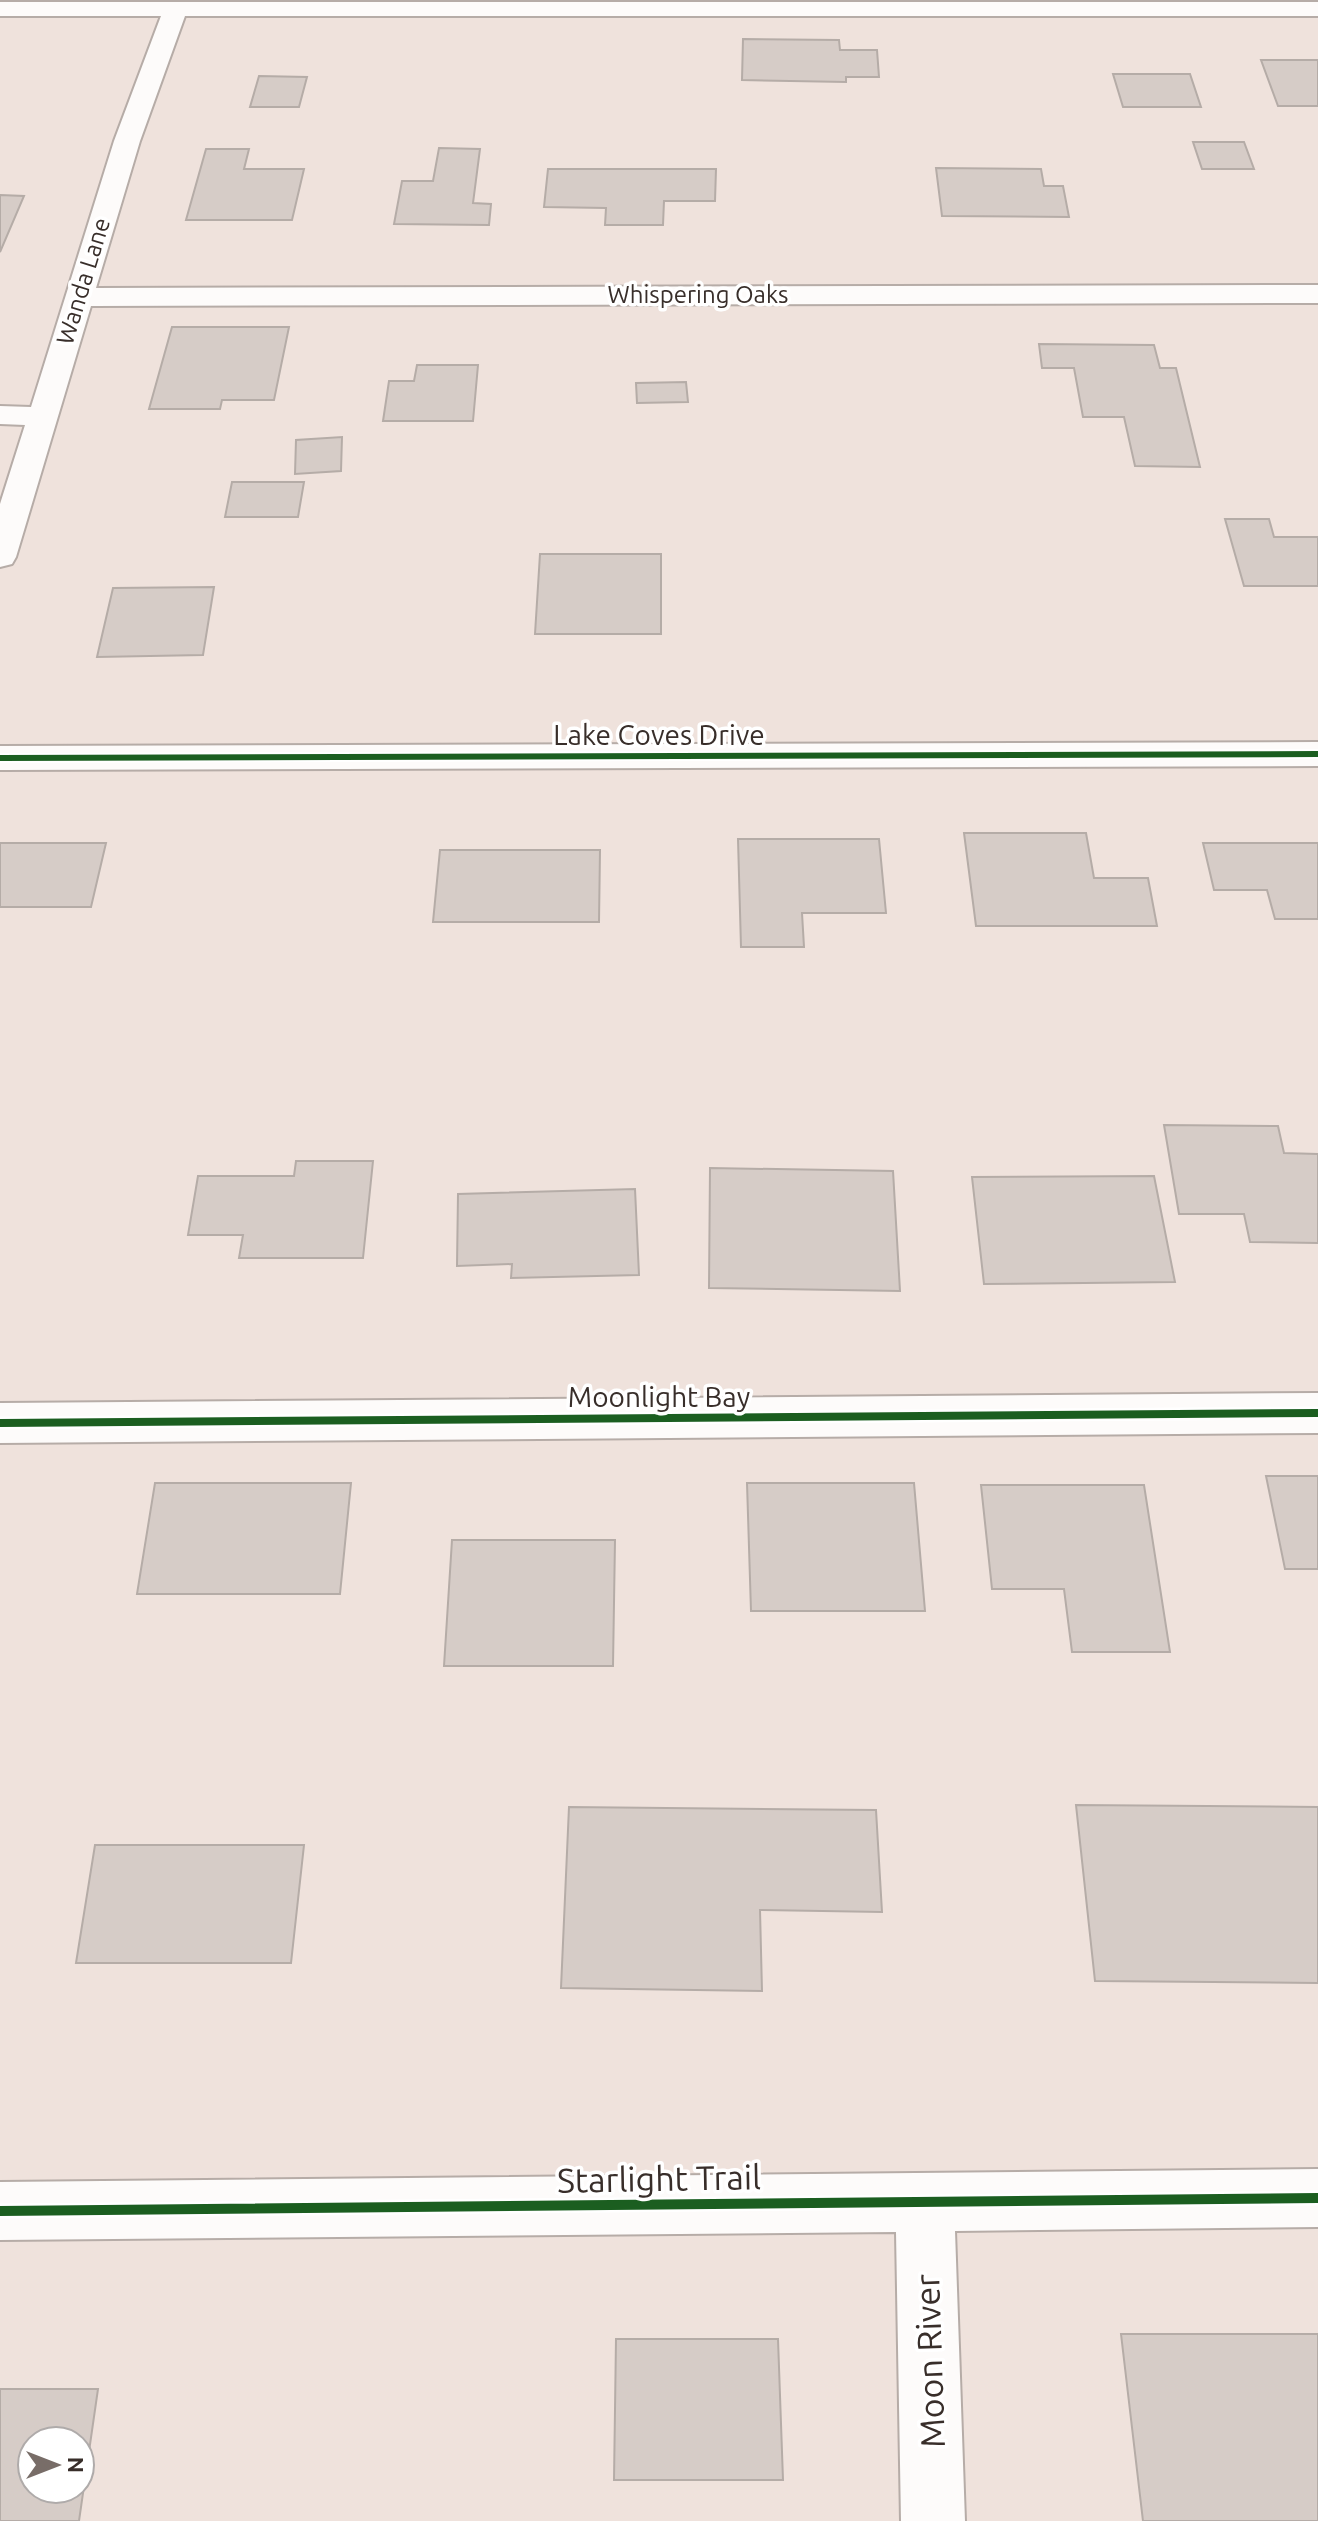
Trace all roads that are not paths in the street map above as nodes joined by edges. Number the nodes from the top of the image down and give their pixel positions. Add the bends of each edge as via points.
1 (176, 8) junction
2 (0, 9) edge
3 (1318, 9) edge
4 (1318, 294) edge
5 (78, 297) junction
6 (0, 415) edge
7 (41, 416) junction
8 (0, 557) edge
9 (1318, 754) edge
10 (0, 758) edge
11 (1318, 1413) edge
12 (0, 1423) edge
13 (1318, 2198) edge
14 (925, 2201) junction
15 (0, 2211) edge
16 (933, 2521) edge

1 - 2 street
1 - 3 street
1 - 5 street, Wanda Lane
4 - 5 street, Whispering Oaks
5 - 7 street, Wanda Lane
6 - 7 street
7 - 8 street, Wanda Lane
9 - 10 street, Lake Coves Drive
11 - 12 street, Moonlight Bay
13 - 14 street, Starlight Trail
14 - 15 street, Starlight Trail
14 - 16 street, Moon River

